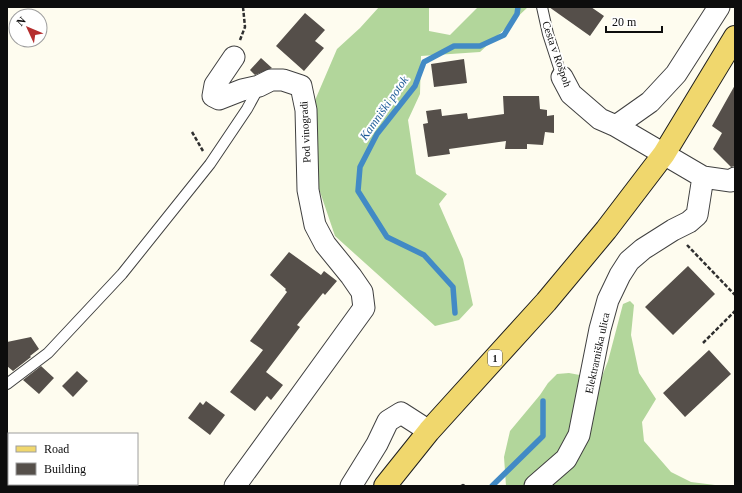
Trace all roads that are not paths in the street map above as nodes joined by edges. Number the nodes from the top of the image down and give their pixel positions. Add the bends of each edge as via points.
1 (542, 7) edge
2 (719, 7) edge
3 (735, 36) edge
4 (234, 57) road end
5 (562, 77) joint
6 (259, 86) junction
7 (616, 126) junction
8 (664, 154) junction
9 (703, 177) junction
10 (735, 178) edge
11 (7, 384) edge
12 (429, 431) junction
13 (235, 486) edge
14 (351, 486) edge
15 (385, 486) edge
16 (535, 486) edge

1 - 5 lane, Cesta v Rošpoh
2 - 7 street via 676,74 650,102
3 - 8 main road, 1
4 - 6 street via 216,85 213,96 219,99
5 - 7 street, Cesta v Rošpoh via 571,94 600,119
6 - 11 lane via 247,109 210,164 122,274 48,353
6 - 13 street, Pod vinogradi via 271,80 283,80 301,86 306,110 308,190 315,226 325,244 362,292 364,308
7 - 8 street, Cesta v Rošpoh
8 - 9 street
8 - 12 main road, 1 via 577,266
9 - 10 street via 731,181
9 - 16 street, Elektrarniška ulica via 697,215 643,249 629,261 620,275 608,300 600,329 579,435 566,459
12 - 14 street via 400,413 388,421
12 - 15 main road, 1

